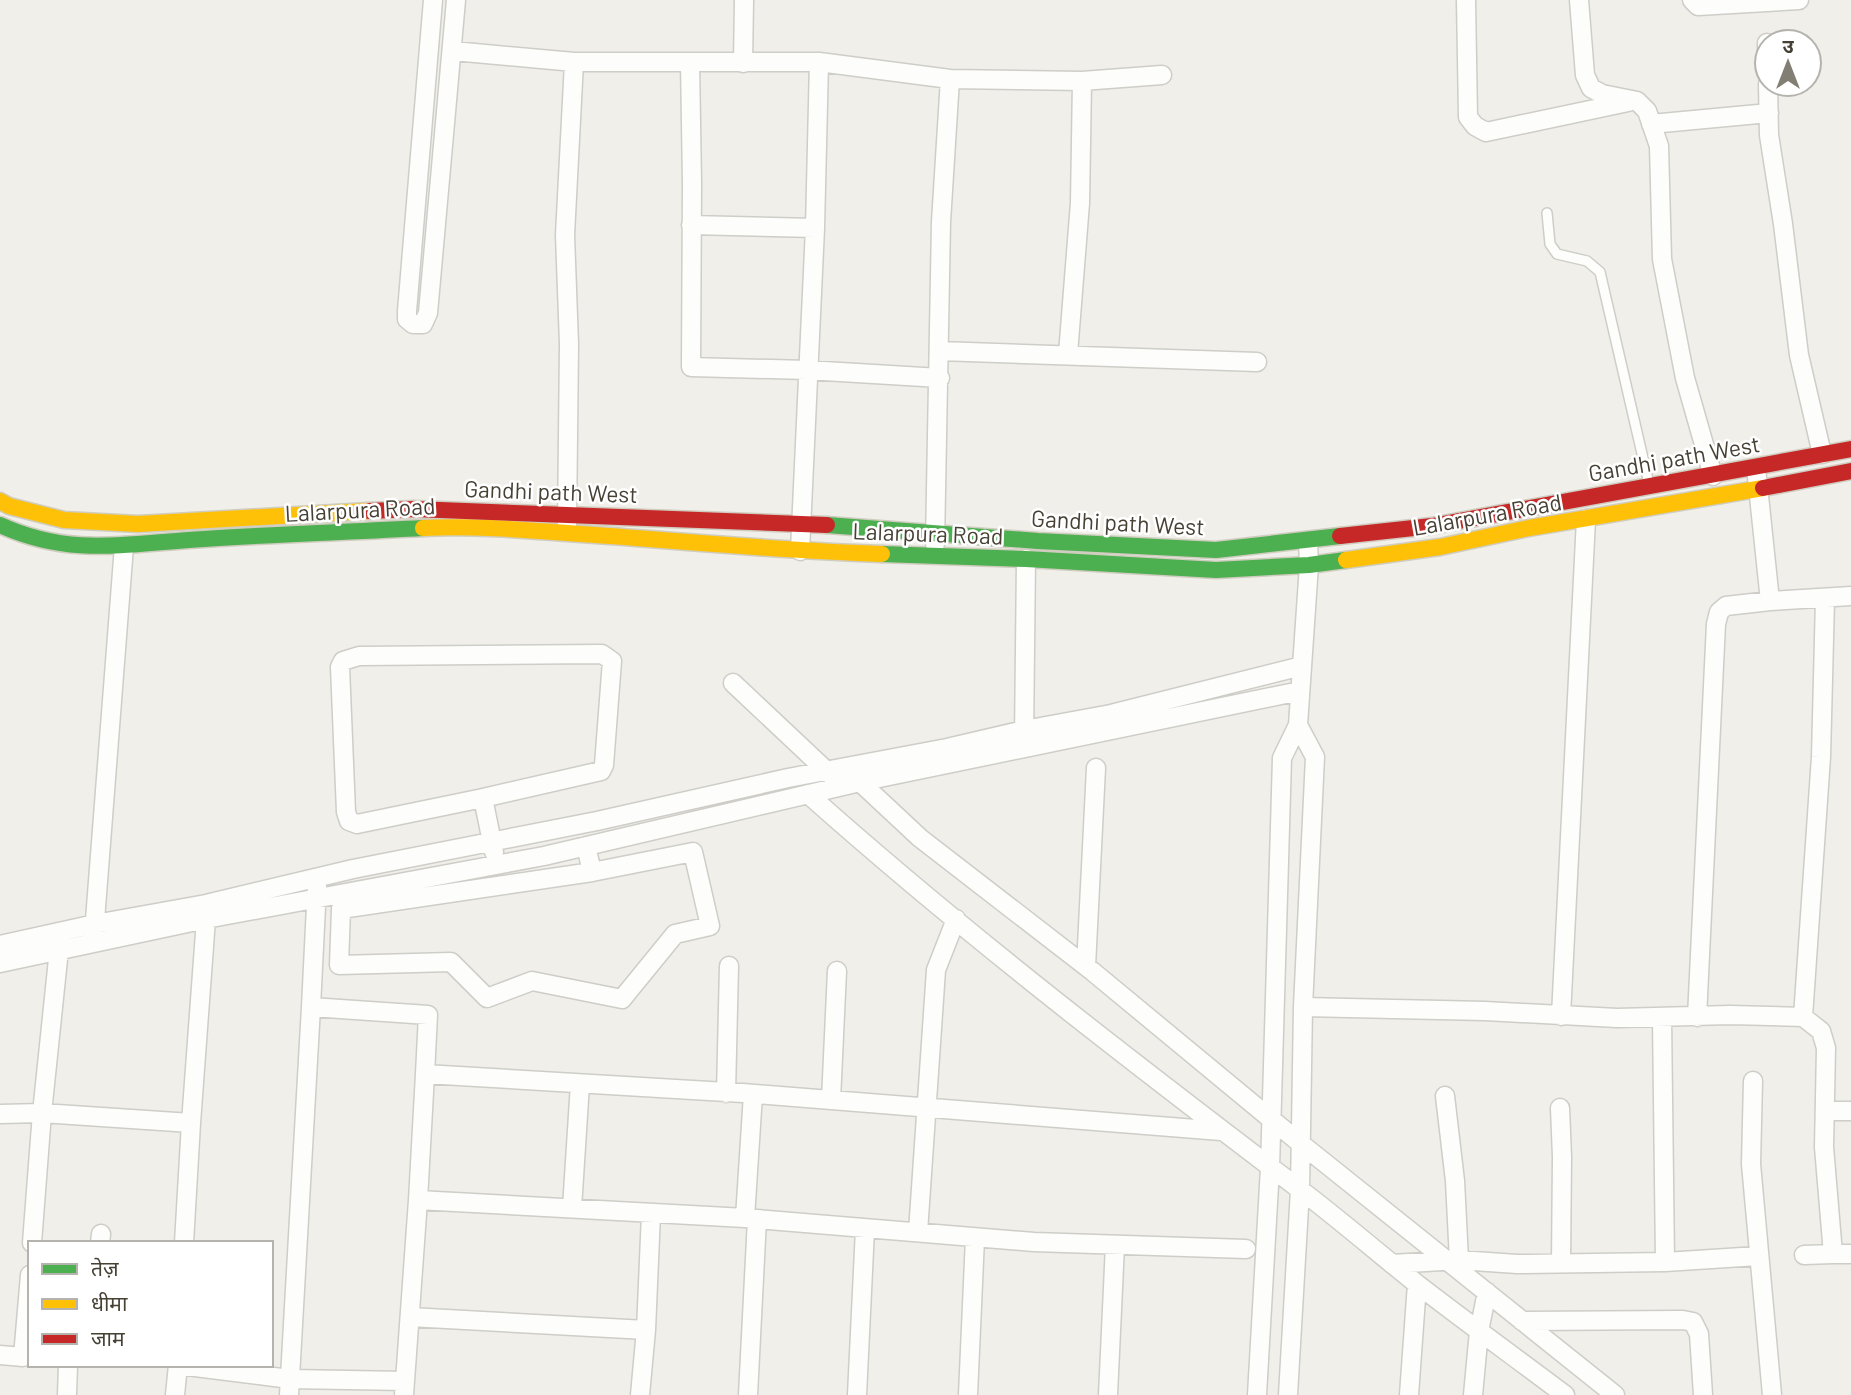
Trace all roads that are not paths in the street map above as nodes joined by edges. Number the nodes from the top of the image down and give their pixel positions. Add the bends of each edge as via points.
1 (433, 0) edge
2 (456, 0) edge
3 (744, 0) edge
4 (1466, 0) edge
5 (1580, 0) edge
6 (1692, 0) edge
7 (1800, 0) edge
8 (430, 35) junction
9 (453, 44) junction
10 (574, 62) junction
11 (690, 62) junction
12 (819, 62) junction
13 (743, 63) junction
14 (427, 66) junction
15 (451, 69) junction
16 (1162, 75) dead end
17 (950, 79) junction
18 (1083, 81) junction
19 (1768, 98) edge
20 (1637, 100) junction
21 (1769, 113) junction
22 (1651, 124) junction
23 (1547, 213) dead end
24 (691, 225) junction
25 (815, 228) junction
26 (940, 351) junction
27 (1068, 354) junction
28 (1257, 362) dead end
29 (807, 370) junction
30 (940, 378) junction
31 (1851, 449) edge
32 (1822, 454) junction
33 (1755, 467) junction
34 (1851, 471) edge
35 (1713, 476) junction
36 (1650, 486) junction
37 (1760, 489) junction
38 (0, 501) edge
39 (567, 513) junction
40 (1586, 519) junction
41 (802, 523) junction
42 (0, 525) edge
43 (567, 533) junction
44 (936, 534) junction
45 (1308, 541) junction
46 (124, 546) junction
47 (800, 551) junction
48 (934, 555) junction
49 (1026, 559) junction
50 (1309, 565) junction
51 (1851, 596) edge
52 (1825, 598) junction
53 (1770, 601) junction
54 (1302, 666) junction
55 (733, 683) dead end
56 (1300, 691) junction
57 (1298, 725) junction
58 (1024, 730) junction
59 (1023, 749) junction
60 (1097, 768) dead end
61 (826, 771) junction
62 (851, 784) junction
63 (808, 794) junction
64 (483, 799) junction
65 (689, 800) junction
66 (694, 821) junction
67 (566, 827) junction
68 (492, 842) junction
69 (579, 848) junction
70 (497, 865) junction
71 (592, 872) junction
72 (317, 878) junction
73 (317, 898) junction
74 (206, 919) junction
75 (956, 919) junction
76 (95, 924) junction
77 (60, 942) junction
78 (93, 943) junction
79 (0, 945) edge
80 (0, 963) edge
81 (729, 966) dead end
82 (1086, 966) junction
83 (837, 971) dead end
84 (311, 1007) junction
85 (1303, 1007) junction
86 (1561, 1016) junction
87 (1697, 1017) junction
88 (1803, 1017) junction
89 (1662, 1018) junction
90 (425, 1074) junction
91 (1753, 1082) dead end
92 (580, 1084) junction
93 (726, 1093) junction
94 (753, 1094) junction
95 (1446, 1096) dead end
96 (831, 1100) junction
97 (926, 1108) junction
98 (1560, 1108) dead end
99 (1825, 1111) junction
100 (1851, 1111) edge
101 (42, 1113) junction
102 (0, 1114) edge
103 (1271, 1119) junction
104 (191, 1123) junction
105 (1221, 1131) junction
106 (1300, 1143) junction
107 (1270, 1168) junction
108 (1300, 1189) junction
109 (418, 1200) junction
110 (572, 1208) junction
111 (651, 1214) junction
112 (751, 1219) junction
113 (866, 1229) junction
114 (918, 1232) junction
115 (975, 1238) junction
116 (32, 1241) edge
117 (184, 1241) edge
118 (1115, 1245) junction
119 (1246, 1249) dead end
120 (1842, 1254) edge
121 (1804, 1255) dead end
122 (1758, 1256) junction
123 (1453, 1261) junction
124 (1665, 1262) junction
125 (1561, 1263) junction
126 (1392, 1264) junction
127 (1417, 1284) junction
128 (1487, 1292) junction
129 (410, 1317) junction
130 (1522, 1321) junction
131 (28, 1330) edge
132 (646, 1330) junction
133 (1479, 1331) junction
134 (0, 1355) edge
135 (27, 1357) edge
136 (68, 1367) edge
137 (178, 1367) edge
138 (188, 1367) edge
139 (289, 1387) edge
140 (405, 1388) edge
141 (67, 1395) edge
142 (176, 1395) edge
143 (640, 1395) edge
144 (748, 1395) edge
145 (856, 1395) edge
146 (968, 1395) edge
147 (1108, 1395) edge
148 (1257, 1395) edge
149 (1288, 1395) edge
150 (1409, 1395) edge
151 (1473, 1395) edge
152 (1565, 1395) edge
153 (1615, 1395) edge
154 (1703, 1395) edge
155 (1772, 1395) edge

1 - 8 street
2 - 9 street
3 - 13 street
4 - 20 street via 1468,117 1475,126 1486,132
5 - 20 street via 1585,75 1591,88
6 - 7 street via 1698,6
8 - 9 street
8 - 14 street
9 - 10 street
9 - 15 street
10 - 11 street
10 - 39 street via 565,235
11 - 13 street
11 - 24 street
12 - 13 street
12 - 17 street
12 - 25 street
14 - 15 street
14 - 15 street via 406,315 413,324 423,324 428,318
16 - 18 street
17 - 18 street
17 - 26 street via 941,222
18 - 27 street via 1080,203
19 - 21 street
20 - 22 street
21 - 22 street
21 - 32 street via 1799,355
22 - 35 street via 1659,146 1662,259 1685,378
23 - 36 lane via 1550,244 1557,254 1587,261 1600,272
24 - 25 street
24 - 29 street via 691,367
25 - 29 street
26 - 27 street
26 - 30 street
27 - 28 street
29 - 30 street
29 - 41 street
30 - 44 street
31 - 32 street, Gandhi path West
32 - 33 street, Gandhi path West
33 - 35 street, Gandhi path West
33 - 37 street
34 - 37 street, Lalarpura Road
35 - 36 street, Gandhi path West
36 - 45 street, Gandhi path West via 1432,526
37 - 40 street, Lalarpura Road
37 - 53 street
38 - 39 street, Gandhi path West via 64,520 138,524 414,509
39 - 41 street, Gandhi path West
39 - 43 street
40 - 50 street, Lalarpura Road via 1440,547
40 - 86 street
41 - 44 street, Gandhi path West
41 - 47 street
42 - 46 street, Lalarpura Road via 50,543
43 - 46 street, Lalarpura Road via 431,527
43 - 47 street, Lalarpura Road
44 - 45 street, Gandhi path West via 1216,550
44 - 48 street
45 - 50 street
46 - 76 street
47 - 48 street, Lalarpura Road
48 - 49 street, Lalarpura Road
49 - 50 street, Lalarpura Road via 1216,570
49 - 58 street
50 - 54 street
51 - 52 street
52 - 53 street
52 - 88 street via 1821,757
53 - 87 street via 1726,607 1716,624
54 - 56 street
54 - 58 street via 1111,714
55 - 61 street
56 - 57 street
56 - 59 street
57 - 85 street via 1315,757
57 - 103 street via 1282,758
58 - 59 street
58 - 61 street
59 - 62 street
60 - 82 street
61 - 62 street
61 - 65 street
62 - 63 street
62 - 82 street
63 - 66 street
63 - 75 street
64 - 64 street via 356,824 349,821 343,661 359,656 608,656 612,661 611,692 601,771
64 - 68 street
65 - 66 street
65 - 67 street
66 - 69 street
67 - 68 street
67 - 69 street
68 - 70 street
68 - 72 street
69 - 70 street
69 - 71 street
70 - 73 street
71 - 71 street via 693,852 710,926 675,934 622,999 532,981 487,998 452,962 339,965 341,909
72 - 73 street
72 - 76 street
73 - 74 street
73 - 84 street
74 - 78 street
74 - 104 street
75 - 97 street via 936,970
75 - 105 street
76 - 77 street
76 - 78 street
77 - 78 street
77 - 79 street
77 - 80 street
77 - 101 street
81 - 93 street
82 - 103 street
83 - 96 street
84 - 90 street via 428,1015
84 - 139 street
85 - 86 street
85 - 106 street
86 - 89 street
87 - 88 street
87 - 89 street
88 - 99 street via 1821,1031 1826,1048
89 - 124 street
90 - 92 street
90 - 109 street
91 - 122 street via 1751,1164
92 - 93 street
92 - 110 street
93 - 94 street
94 - 96 street
94 - 112 street
95 - 123 street via 1455,1181
96 - 97 street
97 - 105 street
97 - 114 street
98 - 125 street
99 - 100 street
99 - 120 street via 1824,1147
101 - 102 street
101 - 104 street
101 - 116 street
103 - 106 street
103 - 107 street
104 - 117 street
105 - 107 street
106 - 108 street
106 - 123 street
107 - 108 street
107 - 148 street
108 - 126 street
108 - 149 street
109 - 110 street
109 - 129 street
110 - 111 street
111 - 112 street
111 - 132 street
112 - 113 street
112 - 144 street
113 - 114 street
113 - 145 street
114 - 115 street
115 - 118 street
115 - 146 street
118 - 119 street
118 - 147 street
120 - 121 street
122 - 124 street
122 - 155 street
123 - 125 street
123 - 126 street
123 - 128 street
124 - 125 street
126 - 127 street
127 - 133 street
127 - 150 street
128 - 130 street
128 - 133 street
129 - 132 street
129 - 140 street
130 - 153 street
130 - 154 street via 1693,1322 1699,1334
131 - 135 street
132 - 143 street
133 - 151 street
133 - 152 street
134 - 135 street
136 - 141 street
137 - 142 street
138 - 139 street
139 - 140 street

